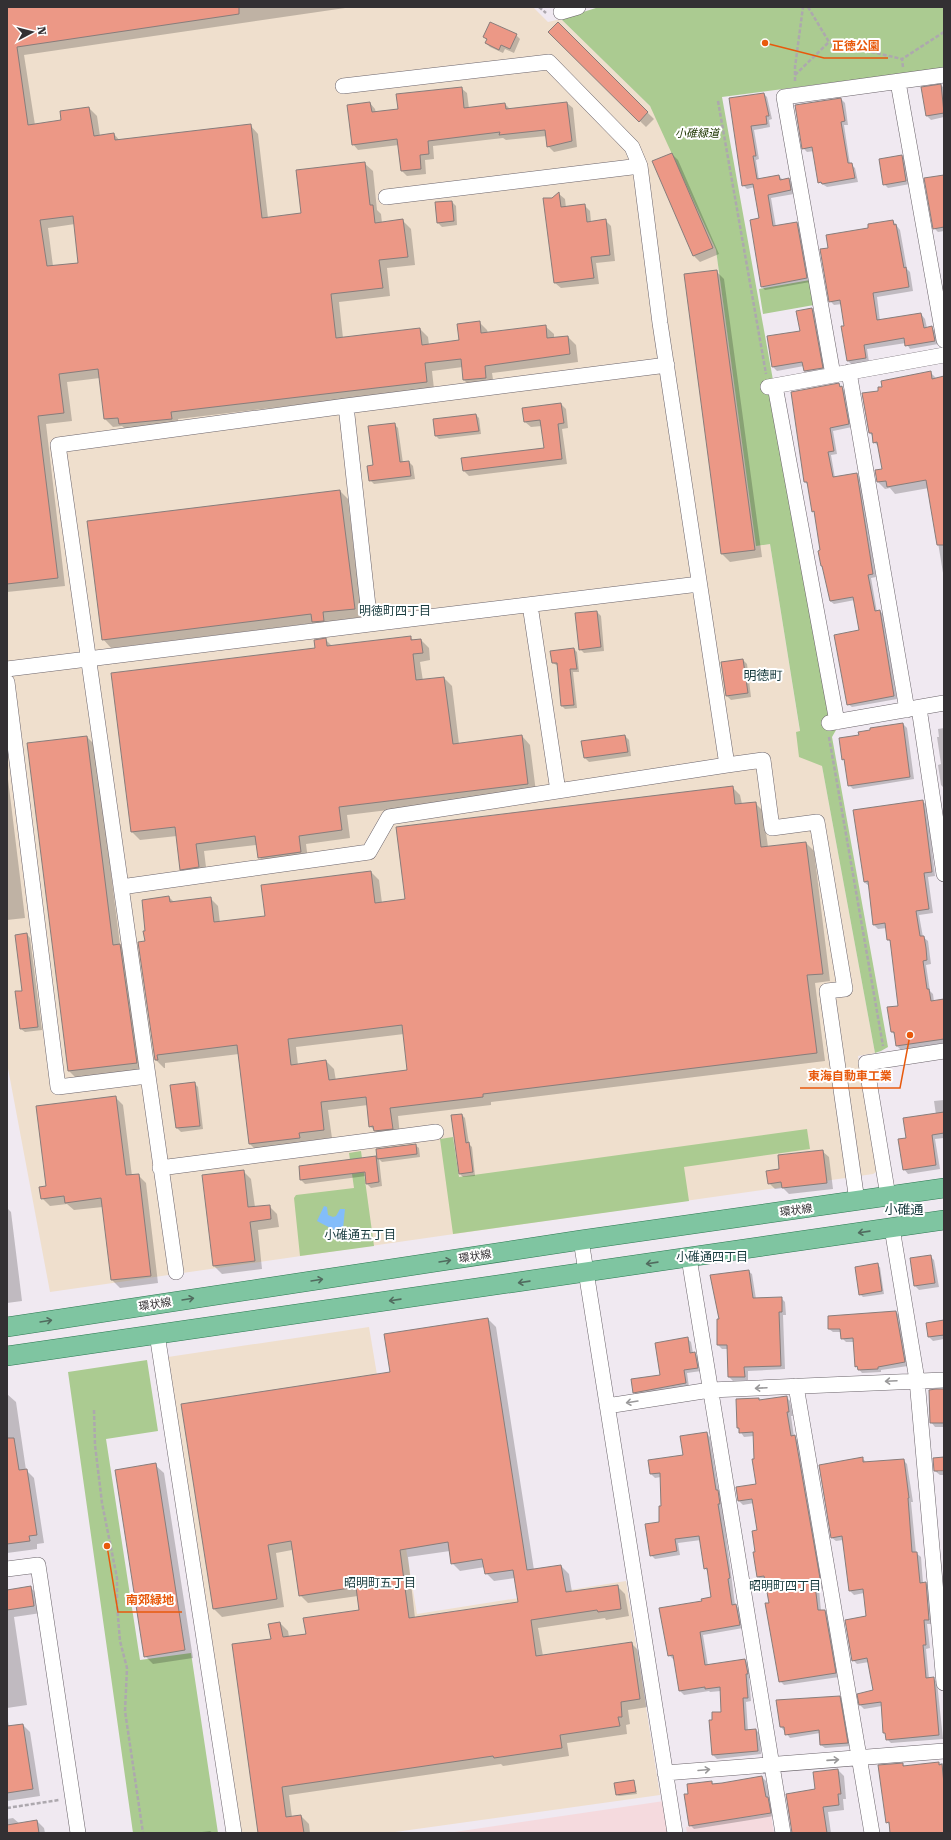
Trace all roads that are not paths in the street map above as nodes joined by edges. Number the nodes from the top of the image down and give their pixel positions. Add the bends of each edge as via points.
1 (578, 7) edge
2 (560, 12) dead end
3 (944, 75) edge
4 (902, 81) junction
5 (343, 86) dead end
6 (640, 166) junction
7 (386, 197) dead end
8 (944, 340) edge
9 (944, 355) edge
10 (667, 365) junction
11 (849, 372) junction
12 (833, 375) junction
13 (346, 406) junction
14 (699, 584) junction
15 (530, 605) junction
16 (370, 624) junction
17 (89, 659) junction
18 (7, 669) edge
19 (7, 682) edge
20 (944, 703) edge
21 (913, 709) junction
22 (727, 765) junction
23 (558, 791) junction
24 (944, 874) edge
25 (121, 887) junction
26 (944, 1051) edge
27 (147, 1076) junction
28 (436, 1132) dead end
29 (160, 1168) junction
30 (944, 1188) edge
31 (888, 1196) junction
32 (856, 1201) junction
33 (944, 1220) edge
34 (892, 1228) junction
35 (580, 1240) junction
36 (689, 1258) junction
37 (176, 1272) dead end
38 (586, 1273) junction
39 (7, 1327) edge
40 (157, 1334) junction
41 (7, 1356) edge
42 (917, 1380) junction
43 (944, 1380) edge
44 (796, 1386) junction
45 (710, 1390) junction
46 (607, 1406) junction
47 (7, 1569) edge
48 (944, 1683) edge
49 (944, 1751) edge
50 (860, 1758) junction
51 (772, 1765) junction
52 (665, 1773) junction
53 (78, 1833) edge
54 (234, 1833) edge
55 (675, 1833) edge
56 (783, 1833) edge
57 (872, 1833) edge

1 - 2 street
3 - 4 street
4 - 8 street
4 - 12 street via 784,97
5 - 6 street via 549,62 632,147
6 - 7 street
6 - 10 street
9 - 11 street
10 - 13 street
10 - 14 street
11 - 12 street
11 - 21 street
12 - 21 street via 772,386 832,723
13 - 16 street
13 - 17 street via 58,445
14 - 15 street
14 - 22 street
15 - 16 street
15 - 23 street
16 - 17 street
17 - 18 street
17 - 25 street
19 - 27 street via 58,1087
20 - 21 street
21 - 24 street
22 - 23 street
22 - 32 street via 763,760 772,828 817,822 845,989 827,991
23 - 25 street via 389,817 369,852
25 - 27 street
26 - 31 street via 866,1063
27 - 29 street
28 - 29 street
29 - 37 street
30 - 31 main road, 環状線
31 - 32 main road, 環状線
32 - 35 main road, 環状線
33 - 34 main road
34 -> 36 main road
34 - 42 street
35 - 38 street
39 -> 35 main road, 環状線
36 -> 38 main road
36 - 45 street
38 -> 40 main road
38 - 46 street
40 - 41 main road
40 - 54 street
42 - 43 street
42 -> 44 street
42 - 48 street
44 -> 45 street
44 - 50 street
45 -> 46 street
45 - 51 street
46 - 52 street
47 - 53 street via 38,1565
49 - 50 street
51 -> 50 street
50 - 57 street
52 -> 51 street
51 - 56 street
52 - 55 street

